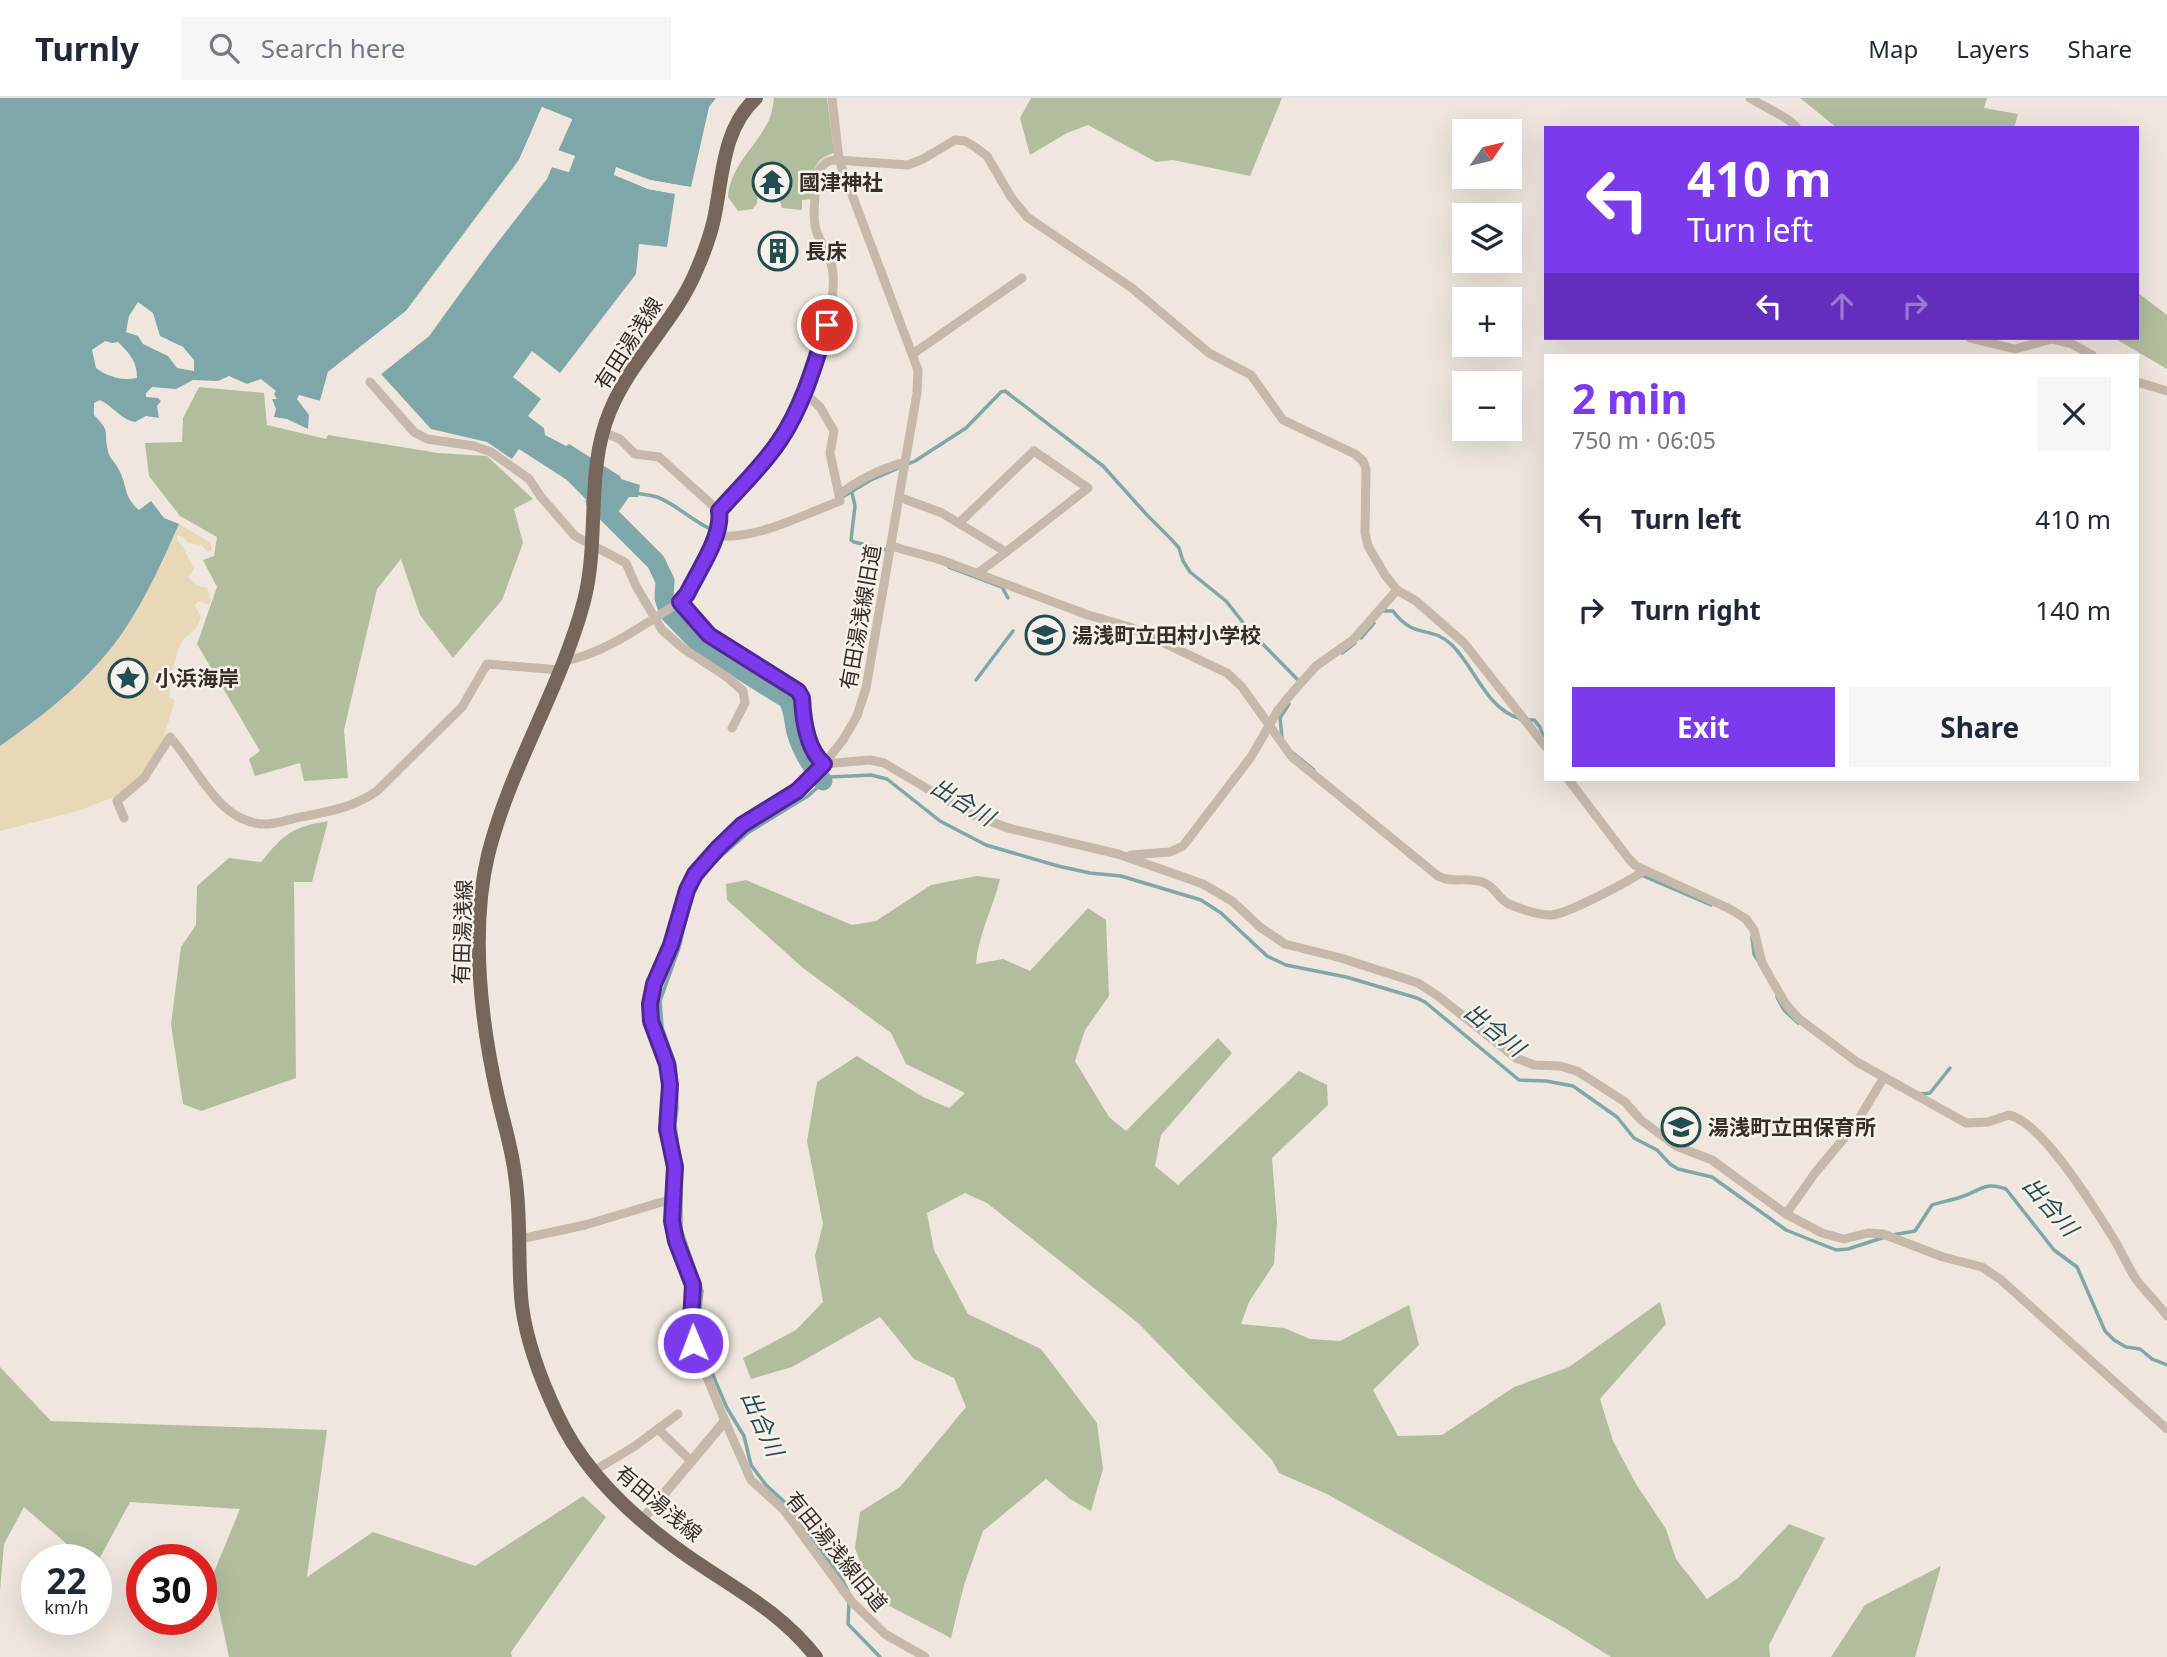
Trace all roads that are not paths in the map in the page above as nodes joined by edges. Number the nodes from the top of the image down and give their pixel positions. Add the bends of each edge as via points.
1 (755, 98) edge
2 (832, 98) edge
3 (1750, 98) edge
4 (1796, 126) edge
5 (839, 160) junction
6 (1022, 278) dead end
7 (1978, 340) edge
8 (2052, 340) edge
9 (2052, 340) edge
10 (914, 353) junction
11 (2090, 354) edge
12 (370, 382) dead end
13 (2139, 383) edge
14 (2167, 391) edge
15 (804, 392) junction
16 (602, 432) junction
17 (905, 462) junction
18 (839, 495) junction
19 (899, 497) junction
20 (719, 511) junction
21 (959, 523) junction
22 (716, 536) junction
23 (594, 545) junction
24 (891, 546) junction
25 (1006, 552) junction
26 (978, 573) junction
27 (1397, 590) junction
28 (680, 602) junction
29 (654, 618) junction
30 (562, 665) junction
31 (1270, 726) junction
32 (732, 728) dead end
33 (1544, 745) edge
34 (824, 764) junction
35 (1570, 781) edge
36 (124, 818) dead end
37 (1118, 854) junction
38 (1644, 871) junction
39 (1883, 1079) junction
40 (672, 1199) junction
41 (1786, 1214) junction
42 (520, 1238) junction
43 (2167, 1316) edge
44 (678, 1414) dead end
45 (724, 1421) junction
46 (2167, 1429) edge
47 (658, 1430) junction
48 (691, 1461) junction
49 (592, 1472) junction
50 (642, 1520) junction
51 (816, 1657) edge
52 (925, 1657) edge

1 - 16 main road, 有田湯浅線 via 730,136 713,223 694,277 621,388
2 - 5 street, 有田湯浅線旧道
3 - 4 street
5 - 10 street, 有田湯浅線旧道
5 - 15 street via 828,161 817,174 816,229 832,265 833,279 827,325
5 - 27 street via 908,165 955,140 984,152 1011,197 1033,221 1132,288 1209,353 1251,376 1283,419 1363,461 1366,539
6 - 10 street
7 - 9 street via 2015,349
8 - 11 street
10 - 17 street, 有田湯浅線旧道 via 918,382
12 - 23 street via 414,432 427,439 484,449 524,475 568,530
13 - 14 street
15 - 18 street via 834,430 830,453
15 - 20 street via 780,440
16 - 20 street via 620,439 635,454 659,457
16 - 23 main road, 有田湯浅線
17 - 18 street via 866,477
17 - 19 street, 有田湯浅線旧道
18 - 22 street via 840,500 758,533
19 - 21 street
19 - 24 street, 有田湯浅線旧道
20 - 22 street
21 - 25 street
21 - 25 street via 1034,451 1088,488
22 - 28 street
23 - 29 street via 626,563
23 - 30 main road, 有田湯浅線 via 585,595
24 - 26 street
24 - 34 street, 有田湯浅線旧道 via 863,700 843,740
25 - 26 street
26 - 31 street via 1130,627 1227,673
27 - 31 street via 1353,640 1307,675
27 - 33 street via 1464,643
28 - 29 street
28 - 34 street via 709,635 798,691 810,743
29 - 30 street
29 - 32 street via 676,643 743,691 745,703
30 - 36 street via 487,664 452,719 377,791 344,808 268,824 242,818 219,802 170,737 144,778 117,801
30 - 42 main road, 有田湯浅線 via 500,817 482,889 483,1012 513,1163
31 - 37 street via 1183,846 1154,855
31 - 38 street via 1292,757 1447,881 1483,882 1508,904 1550,915 1572,909
34 - 37 street via 884,763 991,823
34 - 40 street, 有田湯浅線旧道 via 797,791 751,818 706,861 687,890 654,984 651,1021 670,1085 667,1129 675,1167
35 - 38 street via 1629,859
37 - 41 street via 1215,889 1285,944 1418,983 1505,1051 1526,1063 1577,1071 1625,1102 1676,1146 1712,1160
38 - 39 street via 1746,919 1754,930 1762,963 1791,1010
39 - 41 street via 1855,1125
39 - 43 street via 1966,1123 2014,1115 2034,1130 2070,1174 2135,1278
40 - 42 street via 585,1225
40 - 45 street, 有田湯浅線旧道 via 674,1231 693,1285 693,1343
41 - 46 street via 1835,1237 1883,1234 1982,1267
42 - 49 main road, 有田湯浅線 via 522,1304 534,1356 559,1419
44 - 47 street
45 - 48 street
45 - 52 street, 有田湯浅線旧道 via 751,1480 784,1510 843,1592 873,1625
47 - 48 street
47 - 49 street
48 - 50 street
49 - 50 main road, 有田湯浅線
50 - 51 main road, 有田湯浅線 via 765,1607

